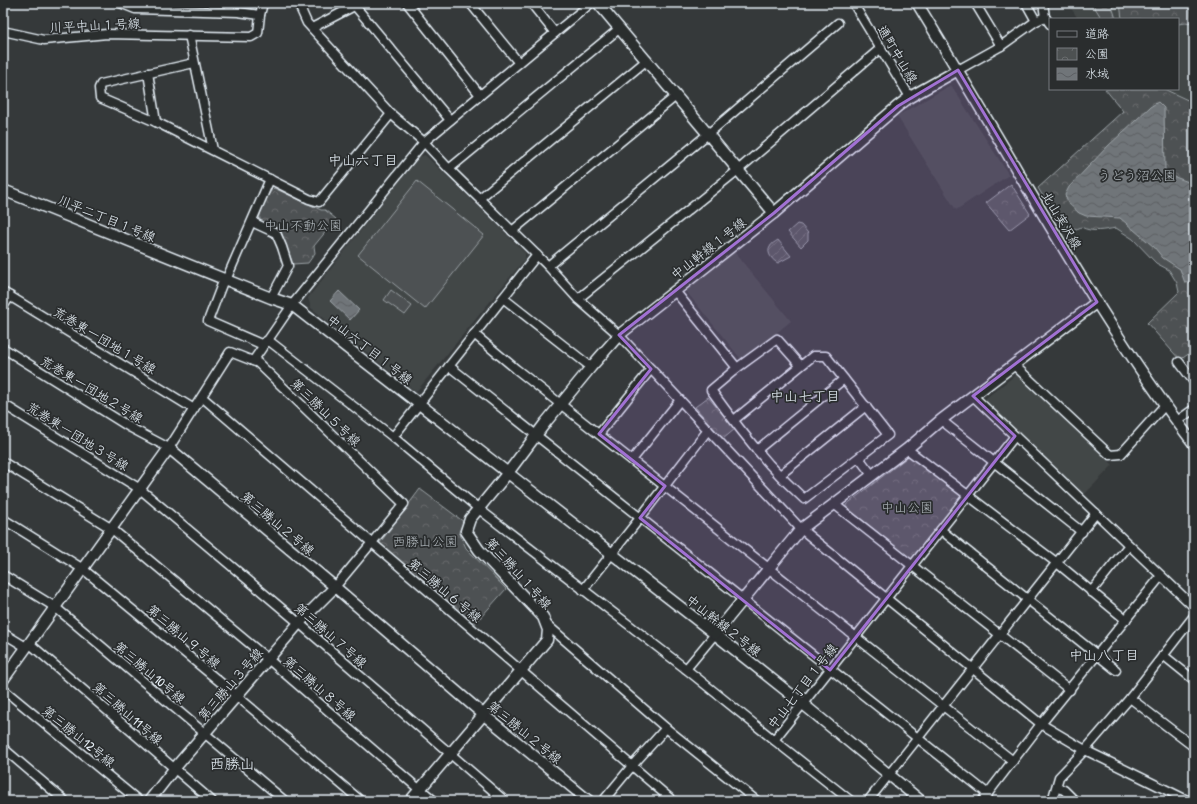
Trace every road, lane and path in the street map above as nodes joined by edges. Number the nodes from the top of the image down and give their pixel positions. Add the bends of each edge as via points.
1 (120, 3) edge
2 (263, 3) edge
3 (298, 3) edge
4 (406, 3) edge
5 (470, 3) edge
6 (531, 3) edge
7 (591, 3) edge
8 (598, 3) edge
9 (853, 3) edge
10 (916, 3) edge
11 (975, 3) edge
12 (1026, 3) edge
13 (1043, 3) edge
14 (357, 4) edge
15 (260, 15) junction
16 (1036, 21) junction
17 (1048, 21) edge
18 (838, 23) dead end
19 (312, 28) junction
20 (620, 28) junction
21 (3, 31) edge
22 (555, 33) junction
23 (189, 35) junction
24 (1001, 46) junction
25 (881, 48) junction
26 (647, 60) junction
27 (194, 63) junction
28 (519, 63) junction
29 (958, 70) junction
30 (148, 73) junction
31 (480, 95) junction
32 (676, 96) junction
33 (910, 97) junction
34 (391, 114) junction
35 (450, 120) junction
36 (156, 122) junction
37 (708, 134) junction
38 (424, 142) junction
39 (213, 150) junction
40 (449, 169) junction
41 (738, 170) junction
42 (270, 179) junction
43 (3, 190) edge
44 (480, 198) junction
45 (774, 213) junction
46 (252, 222) junction
47 (512, 231) junction
48 (537, 256) junction
49 (548, 266) junction
50 (202, 270) joint
51 (225, 279) junction
52 (675, 291) junction
53 (6, 294) edge
54 (271, 298) junction
55 (503, 298) junction
56 (578, 299) junction
57 (1097, 302) junction
58 (292, 304) junction
59 (3, 307) edge
60 (474, 334) junction
61 (619, 335) junction
62 (266, 342) junction
63 (3, 348) edge
64 (253, 361) junction
65 (1179, 362) dead end
66 (1014, 365) junction
67 (449, 366) junction
68 (800, 366) junction
69 (591, 367) junction
70 (737, 368) junction
71 (651, 369) junction
72 (844, 379) junction
73 (1194, 381) edge
74 (973, 396) junction
75 (202, 397) junction
76 (680, 400) junction
77 (419, 403) junction
78 (3, 404) edge
79 (562, 404) junction
80 (1165, 405) junction
81 (866, 406) junction
82 (194, 409) junction
83 (1194, 409) edge
84 (734, 420) junction
85 (940, 420) junction
86 (1177, 421) junction
87 (708, 430) junction
88 (599, 434) junction
89 (536, 436) junction
90 (1015, 436) junction
91 (393, 437) junction
92 (1194, 444) edge
93 (169, 448) junction
94 (907, 449) junction
95 (757, 450) junction
96 (859, 458) junction
97 (632, 460) junction
98 (3, 462) edge
99 (994, 463) junction
100 (507, 474) junction
101 (780, 475) junction
102 (872, 475) junction
103 (665, 486) junction
104 (140, 489) junction
105 (968, 495) junction
106 (834, 504) junction
107 (479, 509) junction
108 (1096, 513) junction
109 (640, 518) junction
110 (3, 519) edge
111 (112, 529) junction
112 (801, 530) junction
113 (941, 530) junction
114 (1082, 532) junction
115 (372, 544) junction
116 (1129, 545) junction
117 (611, 554) junction
118 (1057, 564) junction
119 (913, 565) junction
120 (769, 568) junction
121 (83, 569) junction
122 (3, 575) edge
123 (1162, 576) junction
124 (335, 586) junction
125 (583, 590) junction
126 (1091, 592) junction
127 (886, 598) junction
128 (1028, 599) junction
129 (743, 600) junction
130 (55, 607) junction
131 (1194, 607) edge
132 (1194, 616) edge
133 (1126, 620) junction
134 (299, 623) junction
135 (546, 623) junction
136 (3, 633) edge
137 (715, 634) junction
138 (1000, 635) junction
139 (856, 637) junction
140 (28, 645) junction
141 (1098, 655) junction
142 (1163, 655) junction
143 (268, 659) junction
144 (686, 669) junction
145 (974, 669) junction
146 (520, 670) junction
147 (830, 670) junction
148 (1116, 670) dead end
149 (3, 680) edge
150 (1194, 680) edge
151 (3, 689) edge
152 (1070, 690) junction
153 (237, 696) junction
154 (1130, 698) junction
155 (803, 704) junction
156 (944, 706) junction
157 (484, 715) junction
158 (1041, 724) junction
159 (666, 728) junction
160 (205, 733) junction
161 (918, 738) junction
162 (774, 740) junction
163 (1194, 747) edge
164 (3, 748) edge
165 (1085, 750) junction
166 (451, 754) junction
167 (1013, 761) junction
168 (632, 766) junction
169 (174, 768) junction
170 (888, 775) junction
171 (1057, 788) junction
172 (420, 790) junction
173 (988, 794) junction
174 (65, 801) edge
175 (139, 801) edge
176 (149, 801) edge
177 (212, 801) edge
178 (285, 801) edge
179 (361, 801) edge
180 (410, 801) edge
181 (433, 801) edge
182 (505, 801) edge
183 (589, 801) edge
184 (603, 801) edge
185 (673, 801) edge
186 (757, 801) edge
187 (851, 801) edge
188 (868, 801) edge
189 (921, 801) edge
190 (982, 801) edge
191 (1052, 801) edge
192 (1075, 801) edge
193 (1188, 801) edge

1 - 15 street via 135,9
2 - 15 street, 川平中山１号線
3 - 19 street via 307,24
4 - 31 street
5 - 28 street
6 - 22 street
7 - 22 street
8 - 20 street
9 - 25 street, 通町中山線
10 - 29 street, 北山実沢線
11 - 24 street
12 - 16 street
13 - 17 street
14 - 19 street
14 - 35 street
15 - 23 street, 川平中山１号線 via 258,33 252,37
16 - 17 street
16 - 24 street
18 - 37 street
19 - 34 street
20 - 26 street
20 - 40 street
21 - 23 street, 川平中山１号線 via 44,40 107,34
22 - 28 street
23 - 27 street
24 - 29 street
25 - 33 street, 通町中山線
25 - 41 street
26 - 32 street
26 - 44 street
27 - 30 street
27 - 39 street
28 - 31 street
29 - 33 street, 中山幹線１号線
29 - 57 street, 北山実沢線
30 - 36 street
30 - 36 street via 101,84 98,88 100,98
31 - 35 street
32 - 37 street
32 - 47 street
33 - 45 street, 中山幹線１号線
34 - 38 street
34 - 42 street via 319,202
35 - 38 street
36 - 39 street
37 - 41 street
37 - 49 street
38 - 40 street
38 - 58 street
39 - 42 street
40 - 44 street
41 - 45 street
41 - 56 street
42 - 46 street
43 - 50 street, 川平二丁目１号線
44 - 47 street
45 - 52 street, 中山幹線１号線
46 - 51 street
46 - 54 street via 276,233 288,266
47 - 48 street
48 - 49 street
48 - 55 street
49 - 56 street
50 - 51 street, 中山六丁目１号線
51 - 54 street, 中山六丁目１号線
51 - 62 street via 208,322 261,344
52 - 61 street, 中山幹線１号線
52 - 70 street
53 - 59 street
53 - 82 street, 荒巻東一団地１号線
54 - 58 street, 中山六丁目１号線
55 - 60 street
55 - 69 street
56 - 61 street
57 - 66 street
57 - 80 street, 北山実沢線
58 - 62 street
58 - 77 street, 中山六丁目１号線
60 - 67 street
60 - 79 street
61 - 69 street, 中山幹線１号線
61 - 71 street
62 - 64 street
62 - 91 street, 中山七丁目１号線
63 - 93 street, 荒巻東一団地２号線 via 131,428
64 - 75 street, 第三勝山５号線 via 230,352
64 - 115 street, 第三勝山５号線 via 404,504
65 - 73 street
66 - 74 street
66 - 80 street via 1110,455 1121,454
67 - 77 street
67 - 89 street
68 - 70 street via 777,339
68 - 72 street via 814,356 826,356
68 - 84 street
69 - 79 street, 中山幹線１号線
70 - 84 street via 711,390
71 - 76 street
71 - 88 street
72 - 81 street
72 - 95 street
74 - 85 street
74 - 90 street
75 - 82 street, 第三勝山５号線
75 - 115 street, 第三勝山６号線
76 - 87 street
76 - 97 street
77 - 91 street
77 - 100 street, 中山六丁目１号線
78 - 104 street, 荒巻東一団地３号線
79 - 88 street
79 - 89 street, 中山幹線１号線
80 - 86 street, 北山実沢線
81 - 96 street via 888,435
81 - 101 street
82 - 93 street, 第三勝山５号線
83 - 86 street
84 - 95 street
85 - 94 street
85 - 99 street
86 - 92 street, 北山実沢線
87 - 103 street
87 - 112 street
88 - 97 street
89 - 100 street, 中山幹線１号線
89 - 109 street
90 - 99 street, 中山七丁目１号線
90 - 108 street
91 - 107 street, 中山七丁目１号線
93 - 104 street
93 - 124 street, 第三勝山２号線
94 - 102 street
94 - 105 street
95 - 101 street
96 - 101 street via 804,499
96 - 102 street
97 - 103 street
98 - 111 street, 第三勝山８号線
99 - 105 street, 中山七丁目１号線
99 - 114 street
100 - 107 street, 中山幹線１号線
100 - 117 street, 中山幹線２号線
102 - 106 street
103 - 109 street
103 - 120 street
104 - 111 street
104 - 134 street, 第三勝山７号線
105 - 113 street, 中山七丁目１号線
105 - 118 street
106 - 112 street
106 - 119 street
107 - 125 street, 中山七丁目１号線
107 - 135 street, 第三勝山１号線 via 470,519 466,531 479,550
108 - 114 street
108 - 116 street
109 - 117 street
109 - 129 street
110 - 121 street, 第三勝山９号線
111 - 121 street
111 - 143 street, 第三勝山８号線
112 - 120 street
112 - 127 street
113 - 119 street, 中山七丁目１号線
113 - 128 street
114 - 118 street
115 - 124 street, 第三勝山５号線
115 - 146 street, 第三勝山６号線
116 - 123 street
116 - 126 street
117 - 125 street
117 - 137 street, 中山幹線２号線
118 - 126 street
118 - 128 street
119 - 127 street, 中山七丁目１号線
119 - 138 street
120 - 129 street
120 - 139 street
121 - 130 street
121 - 153 street, 第三勝山９号線
122 - 130 street, 第三勝山10号線
123 - 131 street
123 - 133 street
124 - 134 street, 第三勝山３号線
124 - 157 street, 第三勝山２号線
125 - 144 street, 中山七丁目１号線
126 - 133 street
127 - 139 street, 中山七丁目１号線
127 - 145 street
128 - 138 street
128 - 141 street
129 - 137 street
129 - 147 street
130 - 140 street
130 - 160 street, 第三勝山10号線
132 - 142 street
133 - 141 street
134 - 143 street, 第三勝山３号線
134 - 166 street, 第三勝山７号線
135 - 146 street, 第三勝山１号線 via 547,640
135 - 159 street
136 - 140 street, 第三勝山11号線
137 - 144 street
137 - 155 street, 中山幹線２号線
138 - 145 street
138 - 152 street
139 - 147 street, 中山七丁目１号線
139 - 156 street
140 - 149 street
140 - 169 street, 第三勝山11号線
141 - 148 street
141 - 152 street
142 - 150 street
142 - 154 street
143 - 153 street, 第三勝山３号線
143 - 172 street, 第三勝山８号線
144 - 162 street, 中山七丁目１号線
145 - 156 street
145 - 158 street
146 - 157 street, 第三勝山１号線
146 - 168 street, 第三勝山６号線
147 - 155 street, 中山七丁目１号線
147 - 161 street
151 - 175 street, 第三勝山12号線
152 - 158 street
153 - 160 street, 第三勝山３号線
153 - 179 street, 第三勝山９号線
154 - 163 street
154 - 165 street
155 - 162 street, 中山七丁目１号線
155 - 170 street, 中山幹線２号線
156 - 161 street
156 - 167 street
157 - 166 street, 第三勝山１号線
157 - 183 street, 第三勝山２号線
158 - 165 street
158 - 167 street
159 - 168 street
159 - 186 street
160 - 169 street, 第三勝山３号線
160 - 178 street, 第三勝山10号線
161 - 170 street
161 - 173 street
162 - 187 street
164 - 174 street
165 - 171 street via 1059,777
165 - 193 street
166 - 172 street, 第三勝山１号線
166 - 182 street, 第三勝山７号線
167 - 173 street
168 - 184 street
168 - 185 street, 第三勝山６号線
169 - 176 street, 第三勝山３号線
169 - 177 street, 第三勝山11号線
170 - 188 street
170 - 189 street, 中山幹線２号線
171 - 191 street
171 - 192 street via 1064,790
172 - 180 street, 第三勝山１号線
172 - 181 street
173 - 190 street

